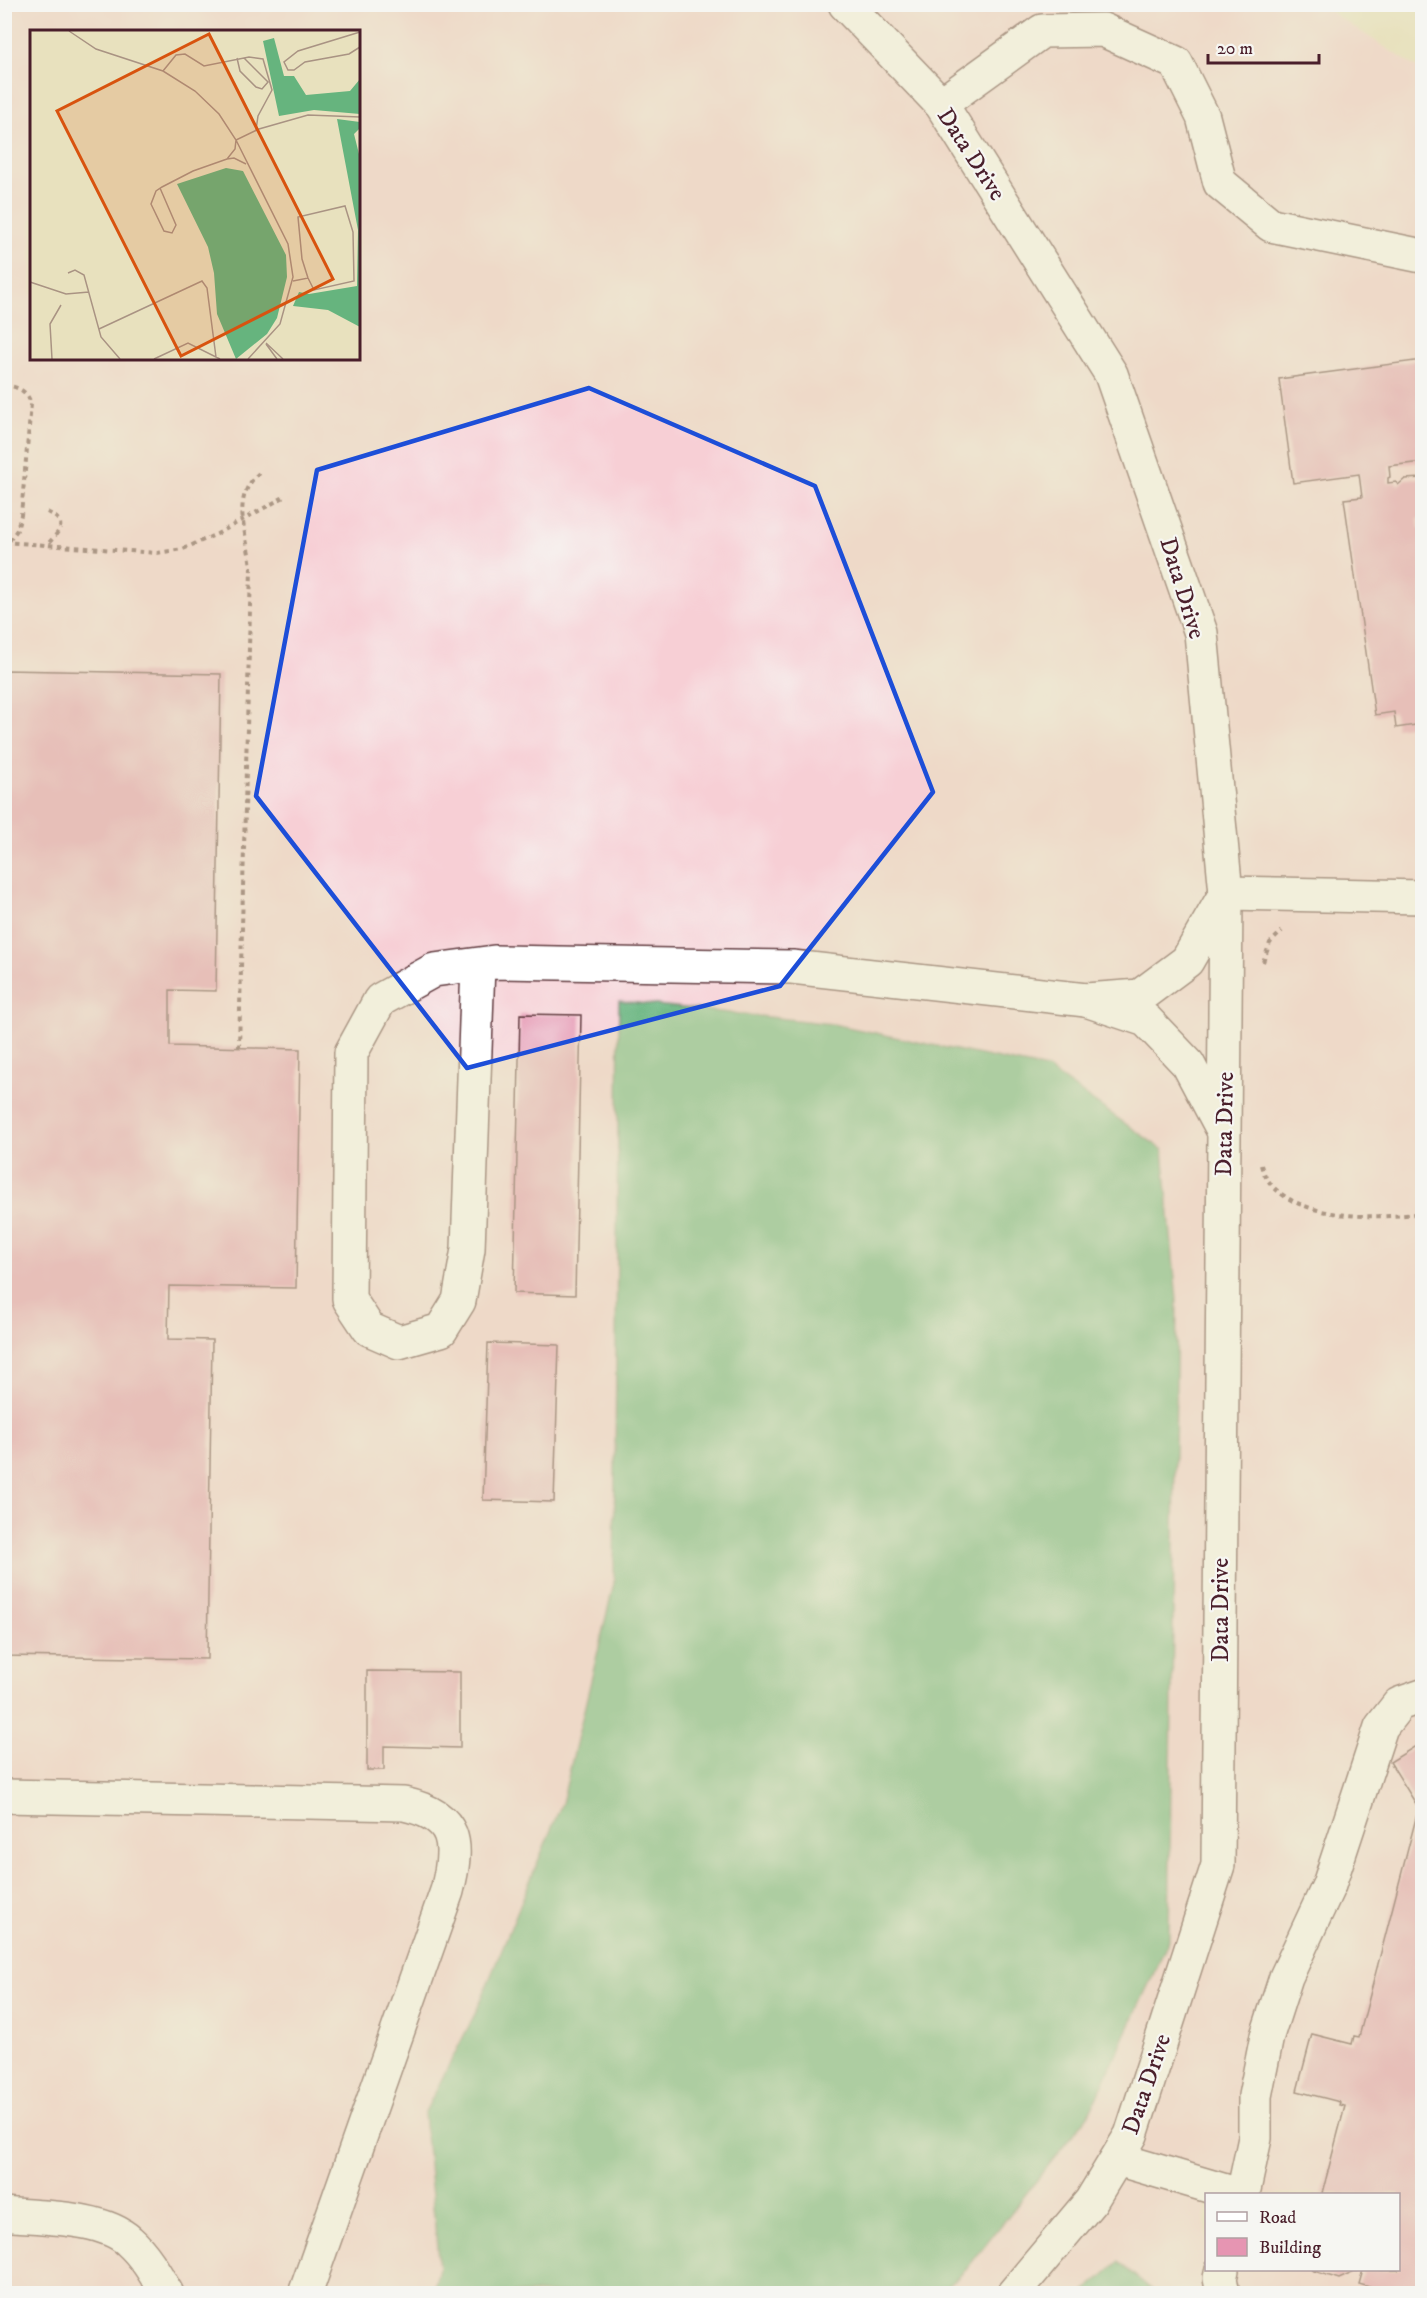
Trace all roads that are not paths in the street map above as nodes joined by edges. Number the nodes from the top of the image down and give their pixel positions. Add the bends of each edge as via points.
1 (845, 4) edge
2 (941, 104) junction
3 (1422, 256) edge
4 (1418, 890) edge
5 (1226, 893) junction
6 (478, 964) junction
7 (1086, 1000) junction
8 (1224, 1133) junction
9 (1422, 1696) edge
10 (4, 1796) edge
11 (1117, 2159) junction
12 (1233, 2193) edge
13 (1243, 2193) edge
14 (4, 2214) edge
15 (1222, 2271) edge
16 (167, 2294) edge
17 (305, 2294) edge
18 (1013, 2294) edge
19 (1223, 2294) edge

1 - 2 street, Data Drive
2 - 3 street via 1042,31 1103,30 1176,63 1203,117 1220,183 1271,225
2 - 5 street, Data Drive via 1111,374 1201,633
4 - 5 street
5 - 7 street via 1187,961 1140,996
5 - 8 street, Data Drive
6 - 6 street via 434,970 380,1000 351,1053 349,1299 369,1329 399,1342 441,1330 459,1300 468,1249
6 - 7 street via 792,967
7 - 8 street via 1146,1020 1188,1064
8 - 11 street, Data Drive via 1218,1865 1131,2135
9 - 13 street via 1399,1704 1381,1727 1329,1885 1286,1977 1267,2036 1255,2096 1255,2138
10 - 17 street via 404,1804 425,1809 442,1819 453,1836 454,1862 447,1891
11 - 12 street
11 - 18 street, Data Drive via 1091,2201
14 - 16 street via 99,2224 128,2240 145,2258
15 - 19 street

